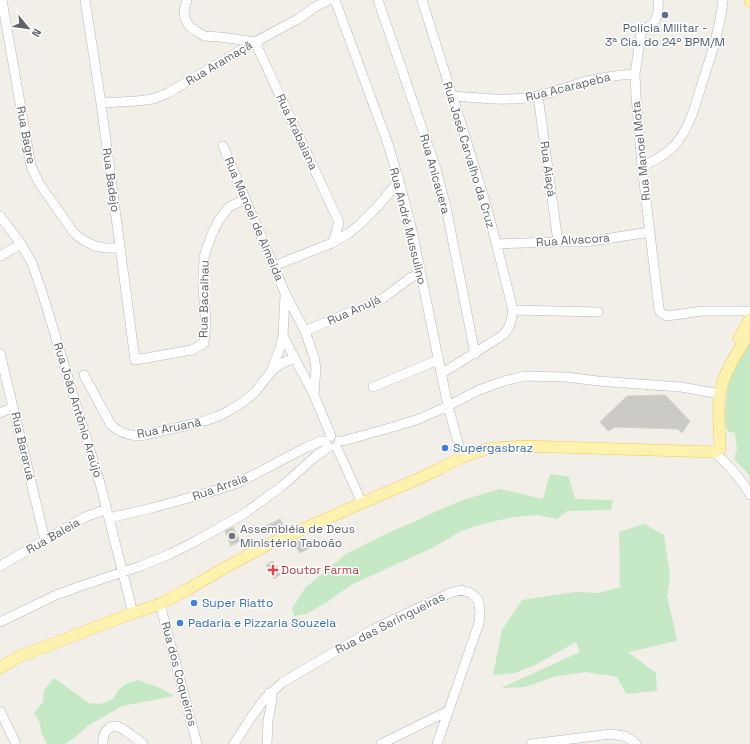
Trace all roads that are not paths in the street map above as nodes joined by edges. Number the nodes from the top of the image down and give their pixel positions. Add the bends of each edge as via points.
1 (2, 0) edge
2 (85, 0) edge
3 (187, 0) edge
4 (329, 0) edge
5 (336, 0) edge
6 (378, 0) edge
7 (422, 0) edge
8 (658, 0) edge
9 (723, 0) edge
10 (255, 42) junction
11 (636, 74) junction
12 (452, 96) junction
13 (538, 96) junction
14 (101, 103) junction
15 (223, 146) dead end
16 (642, 166) junction
17 (398, 181) junction
18 (245, 199) junction
19 (0, 216) edge
20 (339, 222) junction
21 (358, 226) junction
22 (650, 232) junction
23 (558, 242) junction
24 (332, 243) junction
25 (21, 244) junction
26 (496, 244) junction
27 (120, 248) junction
28 (0, 256) edge
29 (274, 266) junction
30 (421, 273) junction
31 (285, 293) junction
32 (513, 310) junction
33 (750, 311) edge
34 (598, 312) dead end
35 (750, 319) edge
36 (305, 332) junction
37 (750, 332) edge
38 (283, 336) junction
39 (0, 353) edge
40 (475, 354) junction
41 (294, 359) junction
42 (135, 360) joint
43 (438, 360) junction
44 (270, 374) junction
45 (441, 374) junction
46 (84, 375) dead end
47 (373, 387) dead end
48 (717, 394) junction
49 (314, 395) junction
50 (448, 406) junction
51 (13, 407) junction
52 (0, 413) edge
53 (332, 442) junction
54 (717, 453) junction
55 (462, 457) junction
56 (750, 495) edge
57 (362, 503) junction
58 (107, 509) junction
59 (109, 518) junction
60 (45, 540) junction
61 (0, 566) edge
62 (123, 572) junction
63 (160, 604) junction
64 (133, 613) junction
65 (0, 622) edge
66 (0, 668) edge
67 (269, 693) junction
68 (0, 711) edge
69 (448, 711) junction
70 (252, 716) junction
71 (268, 720) junction
72 (16, 744) edge
73 (102, 744) edge
74 (143, 744) edge
75 (197, 744) edge
76 (234, 744) edge
77 (267, 744) edge
78 (381, 744) edge
79 (437, 744) edge
80 (531, 744) edge
81 (636, 744) edge

1 - 27 street, Rua Bagre via 31,166 39,183 74,233 95,246
2 - 14 street, Rua Badejo
3 - 10 street via 185,18 189,26 204,36
4 - 10 street, Rua Aramaçã
5 - 17 street, Rua André Mussulino via 388,144
6 - 40 street, Rua Anicauera via 436,169 446,206
7 - 12 street, Rua José Carvalho da Cruz
8 - 11 street, Rua Manoel Mota via 654,22 641,33
9 - 16 street via 715,43 689,122 662,157
10 - 14 street, Rua Aramaçã via 168,93 153,99
10 - 20 street, Rua Arabaiana
11 - 13 street, Rua Acarapeba via 588,81
11 - 16 street, Rua Manoel Mota
12 - 13 street, Rua Acarapeba via 504,100
12 - 26 street, Rua José Carvalho da Cruz
13 - 23 street, Rua Aiaçá
14 - 27 street, Rua Badejo
15 - 18 street, Rua Manoel de Almeida
16 - 22 street, Rua Manoel Mota
17 - 21 street
17 - 30 street, Rua André Mussulino
18 - 29 street, Rua Manoel de Almeida
18 - 42 street, Rua Bacalhau via 229,208 219,220 204,257 204,343 192,350
19 - 25 street, Rua João Antônio Araújo
20 - 21 street
20 - 24 street
21 - 24 street
22 - 23 street, Rua Alvacora via 585,242
22 - 33 street, Rua Manoel Mota via 661,312 667,316 702,311
23 - 26 street, Rua Alvacora
24 - 29 street
25 - 28 street
25 - 58 street, Rua João Antônio Araújo via 32,263 42,292
26 - 32 street, Rua José Carvalho da Cruz
27 - 42 street, Rua Badejo
29 - 31 street, Rua Manoel de Almeida
30 - 36 street, Rua Anujá via 382,299
30 - 43 street, Rua André Mussulino
31 - 36 street, Rua Manoel de Almeida
31 - 38 street, Rua Manoel de Almeida
32 - 34 street
32 - 40 street via 507,331
35 - 48 main road via 717,379
36 - 49 street, Rua Manoel de Almeida via 316,368
37 - 48 main road
38 - 41 street, Rua Manoel de Almeida
38 - 44 street, Rua Aruanã
39 - 51 street, Rua Bararuá
40 - 45 street
41 - 44 street, Rua Aruanã via 283,362
41 - 49 street, Rua Manoel de Almeida
43 - 45 street, Rua André Mussulino
43 - 47 street
44 - 46 street, Rua Aruanã via 244,402 229,411 209,420 141,436 116,430 111,425
45 - 50 street, Rua André Mussulino
48 - 50 street, Rua Arraia via 681,387 525,376 479,390
48 - 54 main road
49 - 53 street, Rua Manoel de Almeida
50 - 53 street, Rua Arraia via 419,419
50 - 55 street, Rua André Mussulino
51 - 52 street
51 - 60 street, Rua Bararuá
53 - 57 street, Rua Manoel de Almeida
53 - 59 street, Rua Arraia via 321,441 307,447 238,483
53 - 62 street via 281,487 242,515 182,548
54 - 55 main road via 524,446 495,448
54 - 56 street
55 - 57 main road
57 - 63 main road via 265,546
58 - 59 street, Rua João Antônio Araújo
58 - 60 street, Rua Baleia via 85,517
59 - 62 street, Rua João Antônio Araújo
60 - 61 street, Rua Baleia
62 - 64 street, Rua João Antônio Araújo
62 - 65 street via 56,595
63 - 64 main road
63 - 75 street, Rua dos Coqueiros
64 - 66 main road via 18,657
67 - 69 street, Rua das Seringueiras via 283,682 376,628 461,590 471,593 478,600 479,623
67 - 70 street, Rua das Seringueiras
67 - 71 street via 272,699
68 - 72 street
69 - 78 street
69 - 79 street, Rua das Seringueiras
70 - 71 street via 259,714
70 - 76 street, Rua das Seringueiras
71 - 77 street
73 - 74 street via 104,734 112,726 119,727
80 - 81 street via 611,734 624,736

